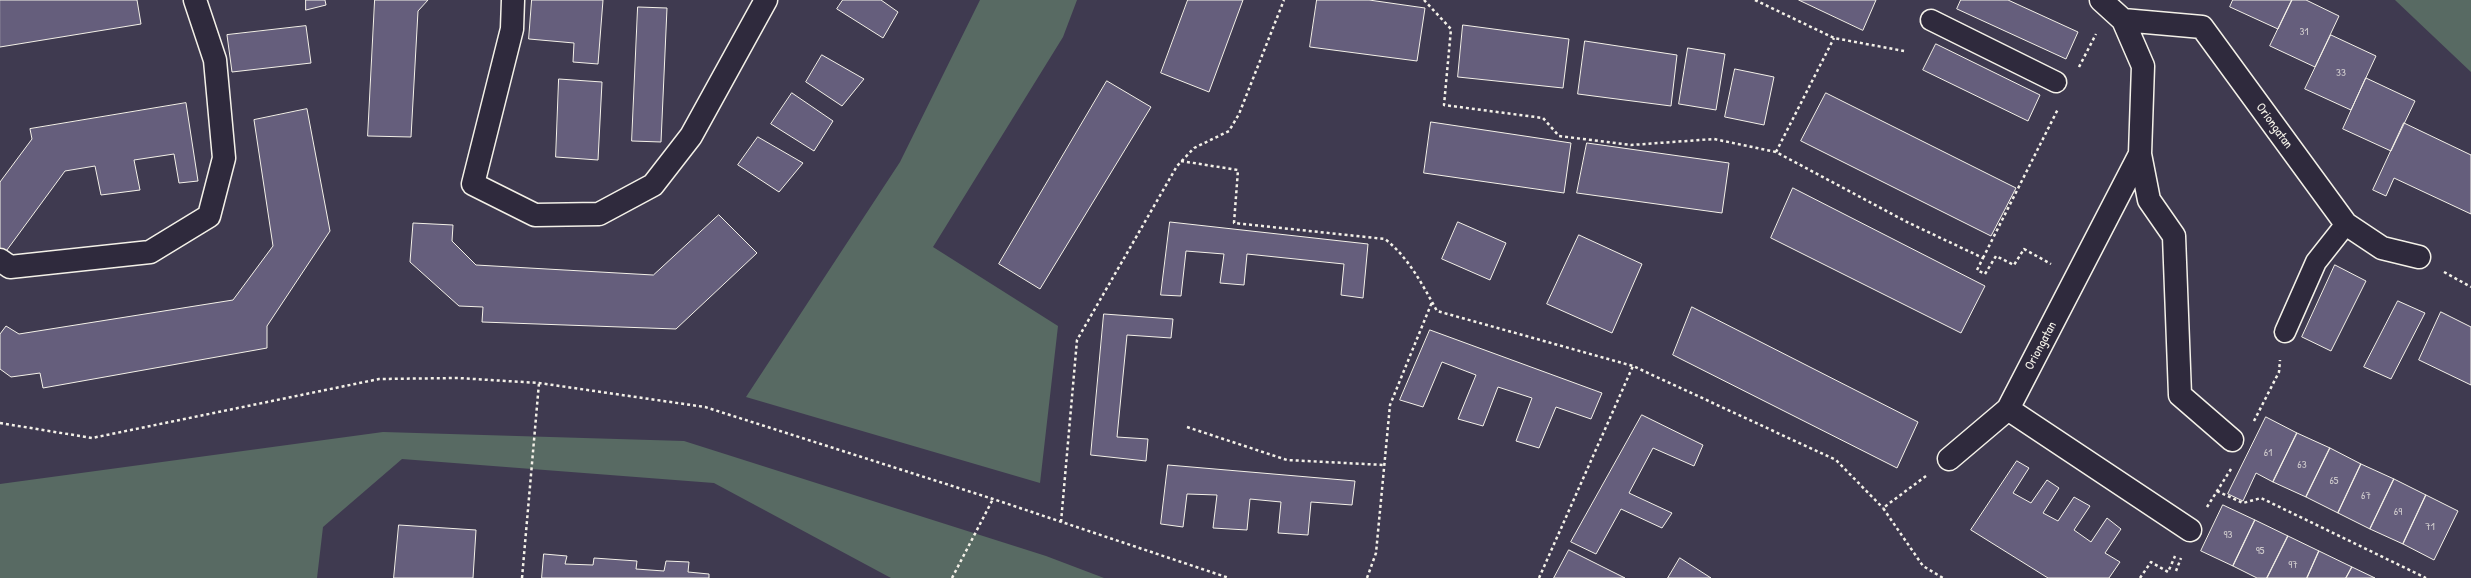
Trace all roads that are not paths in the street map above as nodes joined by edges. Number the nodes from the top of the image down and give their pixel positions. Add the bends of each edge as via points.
1 (195, 0) edge
2 (514, 0) edge
3 (766, 0) edge
4 (2101, 0) edge
5 (1932, 20) dead end
6 (2123, 20) junction
7 (2056, 82) dead end
8 (2140, 154) junction
9 (2346, 224) junction
10 (2419, 257) dead end
11 (0, 260) edge
12 (2284, 332) dead end
13 (2008, 409) junction
14 (2232, 440) dead end
15 (1949, 459) road end
16 (2190, 530) dead end

1 - 11 street via 215,60 224,158 209,216 150,252 10,267
2 - 3 street via 512,29 473,184 535,215 599,214 653,185 691,136
4 - 6 street, Oriongatan
5 - 7 lane
6 - 8 street, Oriongatan via 2143,66
6 - 9 street, Oriongatan via 2202,27
8 - 13 street, Oriongatan
8 - 14 street, Oriongatan via 2149,200 2174,236 2180,395
9 - 10 street, Oriongatan via 2382,248
9 - 12 lane via 2316,262
13 - 15 street, Oriongatan
13 - 16 street

